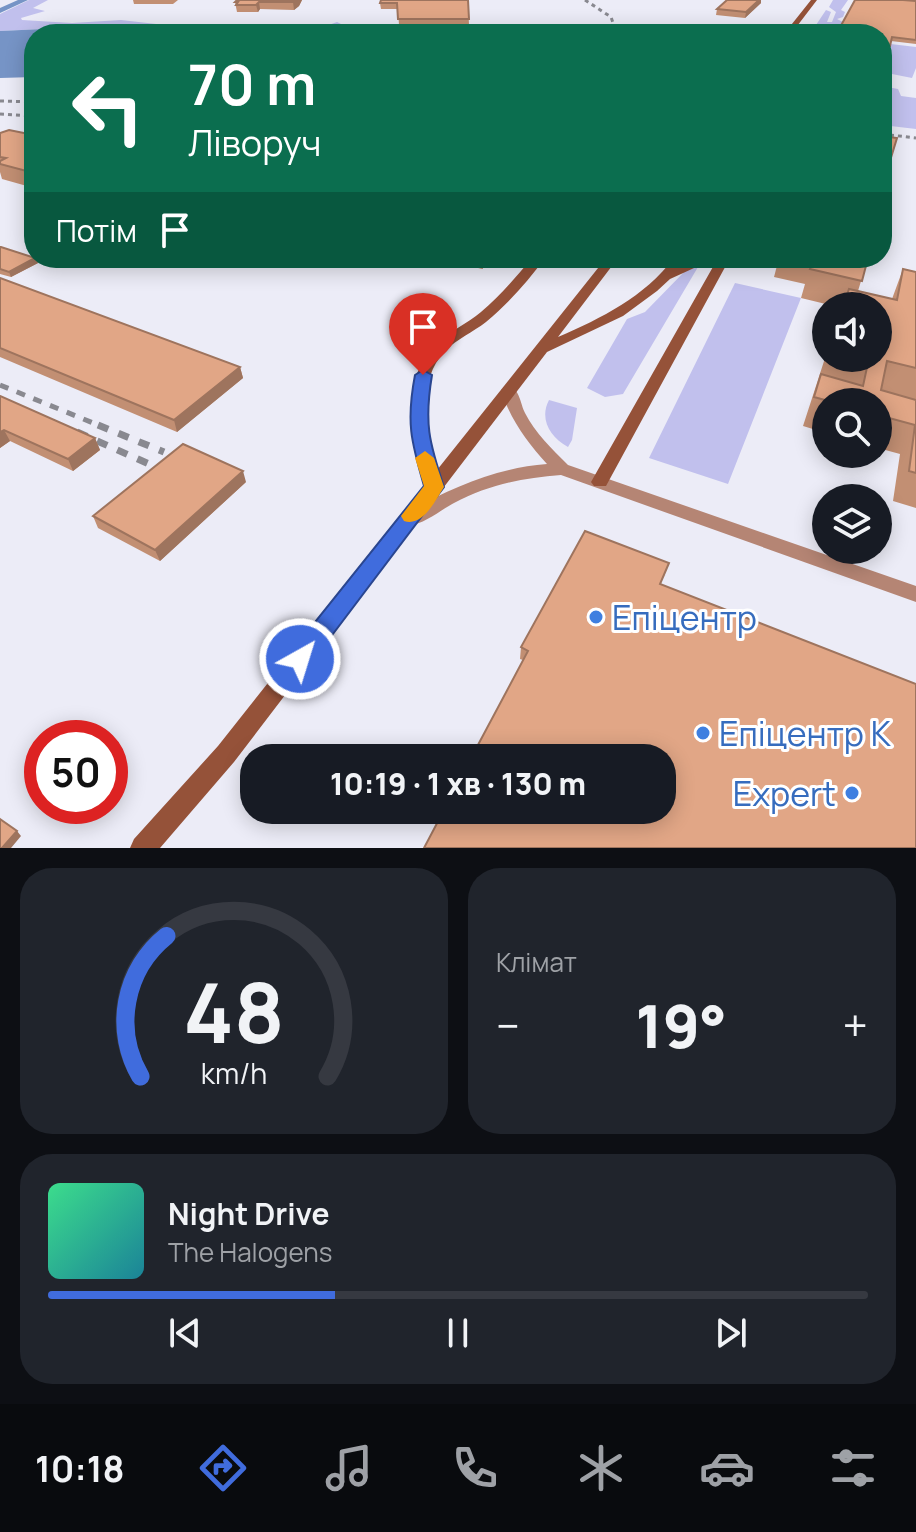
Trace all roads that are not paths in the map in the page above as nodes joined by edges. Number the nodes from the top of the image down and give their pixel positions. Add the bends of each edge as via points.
1 (814, 0) edge
2 (905, 0) edge
3 (916, 1) edge
4 (795, 24) edge
5 (530, 268) edge
6 (604, 268) edge
7 (674, 268) edge
8 (686, 268) edge
9 (718, 268) edge
10 (669, 275) junction
11 (541, 350) junction
12 (509, 390) junction
13 (562, 469) junction
14 (600, 482) junction
15 (434, 487) junction
16 (408, 521) junction
17 (916, 594) edge
18 (226, 754) junction
19 (143, 848) edge
20 (159, 848) edge

1 - 4 street
2 - 3 street
5 - 15 street via 488,313 439,348 423,375 419,438
6 - 11 street
7 - 10 street
8 - 10 street
9 - 14 street
10 - 11 street via 624,308
11 - 12 street
12 - 13 street via 522,424
12 - 15 street
13 - 14 street
13 - 16 street via 522,471 465,487
14 - 17 street
15 - 16 street
16 - 18 street
18 - 19 street
18 - 20 street

